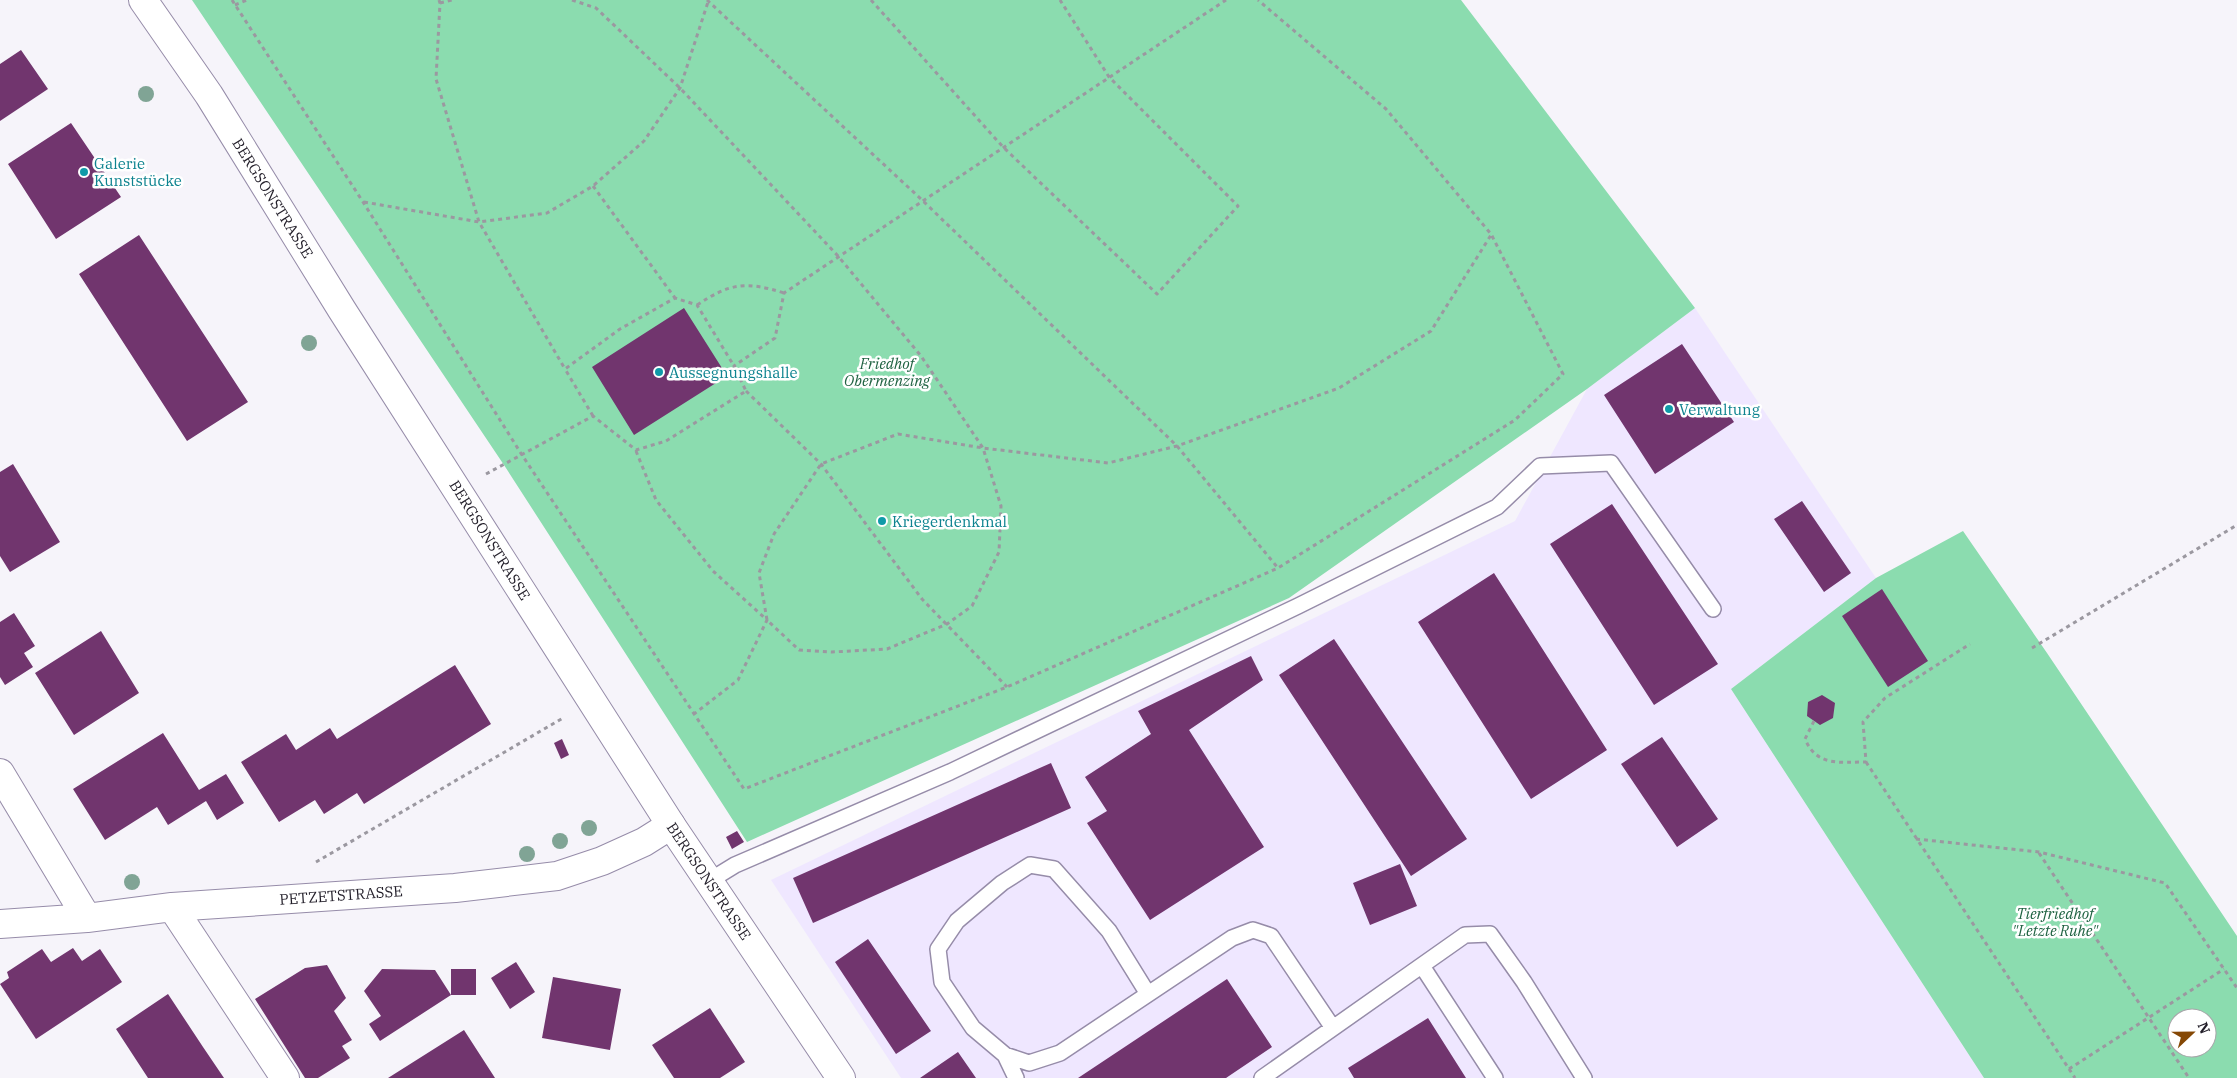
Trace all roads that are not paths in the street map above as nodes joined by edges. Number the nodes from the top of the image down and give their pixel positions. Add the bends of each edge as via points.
1 (143, 0) edge
2 (1714, 609) dead end
3 (0, 773) edge
4 (671, 825) junction
5 (709, 881) junction
6 (172, 907) junction
7 (87, 918) junction
8 (0, 924) edge
9 (1422, 966) junction
10 (1148, 994) junction
11 (1333, 1028) junction
12 (1005, 1054) junction
13 (285, 1078) edge
14 (841, 1078) edge
15 (1016, 1078) edge
16 (1262, 1078) edge
17 (1495, 1078) edge
18 (1584, 1078) edge

1 - 4 street, BERGSONSTRASSE via 209,95 352,326
2 - 5 lane via 1611,463 1540,466 1497,507 1350,581 950,772 735,865
3 - 7 street
4 - 5 street, BERGSONSTRASSE
4 - 6 street, PETZETSTRASSE via 644,842 602,861 556,876 455,888
5 - 14 street, BERGSONSTRASSE
6 - 7 street, PETZETSTRASSE
6 - 13 street
7 - 8 street, PETZETSTRASSE
9 - 11 lane
9 - 17 lane
9 - 18 lane via 1465,935 1490,934
10 - 11 lane via 1232,938 1254,930 1270,936
10 - 12 lane via 1060,1053 1029,1063
10 - 12 lane via 1109,930 1054,869 1030,865 1002,883 957,921 938,949 942,982 972,1028
11 - 16 lane
12 - 15 lane

